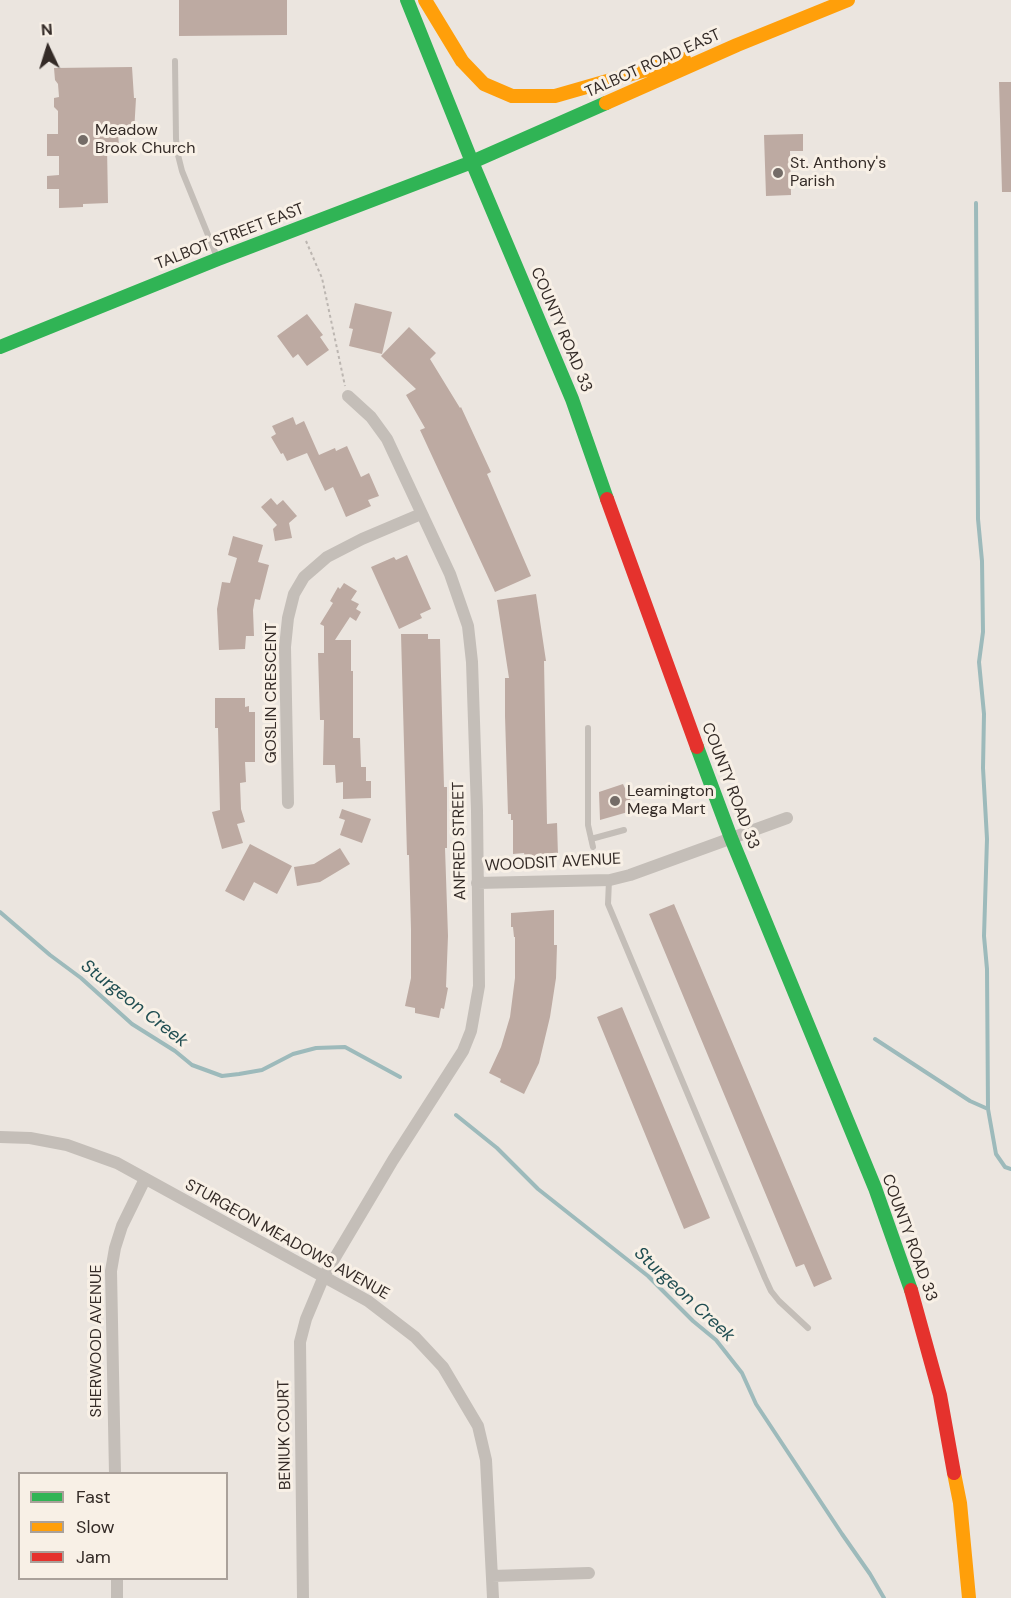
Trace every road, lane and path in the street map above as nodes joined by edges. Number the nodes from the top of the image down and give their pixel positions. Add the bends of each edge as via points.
1 (407, 0) edge
2 (425, 0) edge
3 (848, 0) edge
4 (737, 45) junction
5 (175, 61) dead end
6 (472, 162) junction
7 (300, 227) junction
8 (218, 259) junction
9 (0, 347) edge
10 (348, 396) joint
11 (421, 514) junction
12 (588, 728) dead end
13 (288, 803) dead end
14 (787, 818) dead end
15 (624, 830) dead end
16 (731, 838) junction
17 (591, 839) junction
18 (593, 847) dead end
19 (609, 880) junction
20 (477, 883) junction
21 (0, 1137) edge
22 (145, 1179) junction
23 (324, 1276) junction
24 (808, 1328) dead end
25 (115, 1472) edge
26 (589, 1573) dead end
27 (492, 1576) junction
28 (117, 1580) edge
29 (117, 1598) edge
30 (303, 1598) edge
31 (493, 1598) edge
32 (969, 1598) edge

1 - 6 main road, COUNTY ROAD 33
2 - 4 main road via 467,67 484,84 512,96 555,96
3 - 4 main road, TALBOT ROAD EAST
4 - 6 main road, TALBOT ROAD EAST
5 - 8 lane via 178,155
6 - 7 main road, TALBOT STREET EAST
6 - 16 main road, COUNTY ROAD 33 via 572,399
7 - 8 main road, TALBOT STREET EAST
7 - 10 path via 322,278
8 - 9 main road, TALBOT STREET EAST
10 - 11 street, ANFRED STREET via 379,427
11 - 13 street, GOSLIN CRESCENT via 327,557 304,577 294,594 285,647
11 - 20 street, ANFRED STREET via 455,587 470,642
12 - 17 lane
14 - 16 street, WOODSIT AVENUE
15 - 17 lane
16 - 19 street, WOODSIT AVENUE
16 - 32 main road, COUNTY ROAD 33 via 875,1188 910,1285 940,1395 960,1503
17 - 18 lane
19 - 20 street, WOODSIT AVENUE
19 - 24 lane via 608,904 765,1278 779,1301
20 - 23 street, ANFRED STREET via 479,986 471,1031 463,1051
21 - 22 street, STURGEON MEADOWS AVENUE via 67,1144 117,1163
22 - 23 street, STURGEON MEADOWS AVENUE
22 - 25 street, SHERWOOD AVENUE via 122,1226 111,1271
23 - 27 street, STURGEON MEADOWS AVENUE via 368,1301 415,1336 443,1367 461,1396 477,1426 486,1460
23 - 30 street, BENIUK COURT via 300,1342
26 - 27 street
27 - 31 street, STURGEON MEADOWS AVENUE
28 - 29 street

